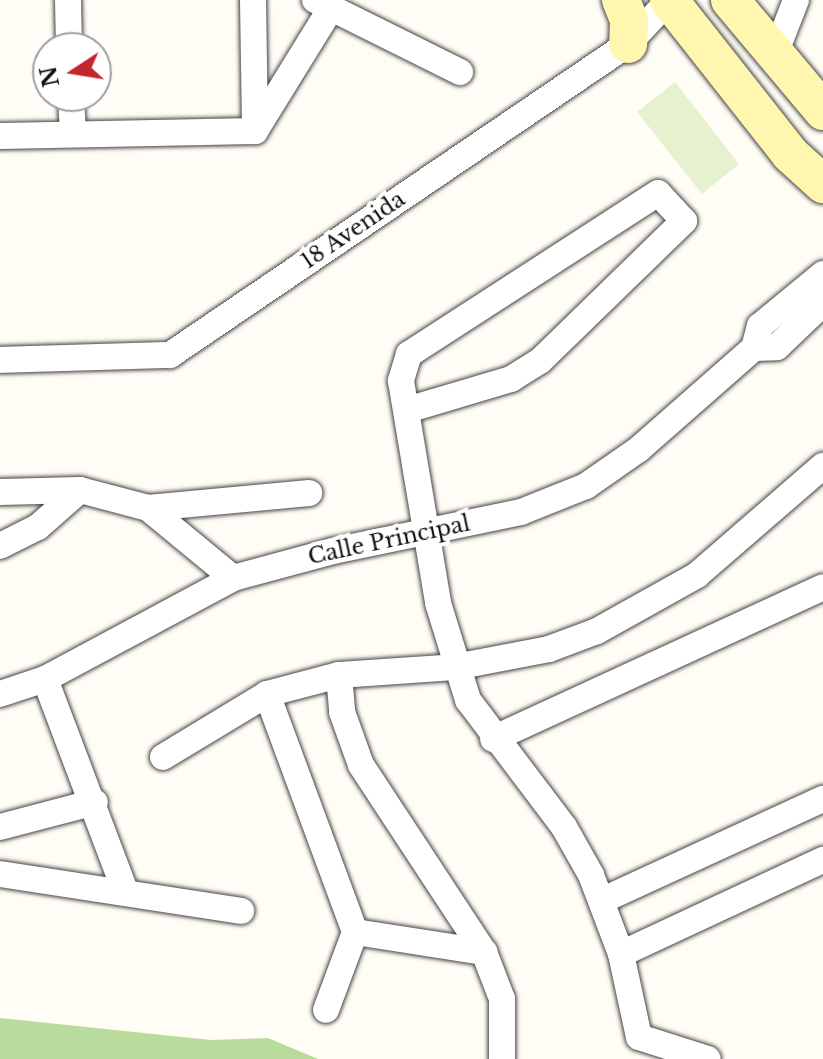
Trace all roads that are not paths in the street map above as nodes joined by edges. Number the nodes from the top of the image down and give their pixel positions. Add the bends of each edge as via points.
1 (68, 0) edge
2 (253, 0) edge
3 (621, 0) edge
4 (669, 0) edge
5 (709, 0) edge
6 (730, 0) edge
7 (796, 0) edge
8 (323, 4) edge
9 (69, 32) edge
10 (628, 44) junction
11 (768, 47) junction
12 (460, 72) dead end
13 (823, 111) edge
14 (72, 112) edge
15 (255, 131) junction
16 (73, 134) junction
17 (0, 136) edge
18 (823, 184) edge
19 (823, 274) edge
20 (823, 303) edge
21 (754, 348) junction
22 (0, 360) edge
23 (407, 410) junction
24 (823, 466) edge
25 (80, 490) junction
26 (0, 492) edge
27 (309, 493) dead end
28 (148, 508) junction
29 (428, 531) junction
30 (0, 546) edge
31 (233, 578) junction
32 (823, 587) edge
33 (455, 667) junction
34 (339, 675) junction
35 (45, 679) junction
36 (0, 694) edge
37 (267, 694) junction
38 (493, 739) junction
39 (163, 757) dead end
40 (95, 802) junction
41 (821, 803) edge
42 (0, 827) edge
43 (823, 860) edge
44 (0, 874) edge
45 (125, 891) junction
46 (603, 900) junction
47 (241, 911) dead end
48 (355, 932) junction
49 (484, 952) junction
50 (621, 954) junction
51 (326, 1010) dead end
52 (502, 1059) edge
53 (708, 1059) edge

1 - 9 street
2 - 15 street
3 - 10 main road via 629,20
4 - 10 street, 18 Avenida
4 - 18 main road via 790,154
5 - 11 main road via 745,36
6 - 11 main road
7 - 11 street
8 - 12 street
8 - 15 street
10 - 22 street, 18 Avenida via 170,355
11 - 13 main road
14 - 16 street
15 - 16 street
16 - 17 street
19 - 21 street, Calle Principal via 760,326
20 - 21 street, Calle Principal via 777,347
21 - 29 street, Calle Principal via 639,449 586,486 521,512
23 - 23 street via 401,381 409,354 658,193 684,221 540,361 511,379
23 - 29 street
24 - 33 street via 697,575 652,605 549,649
25 - 26 street
25 - 28 street
25 - 30 street via 38,527
27 - 28 street
28 - 31 street
29 - 31 street, Calle Principal
29 - 33 street via 438,603
31 - 35 street, Calle Principal
32 - 38 street
33 - 34 street
33 - 38 street
34 - 37 street
34 - 49 street via 342,712 361,765
35 - 36 street, Calle Principal
35 - 40 street
37 - 39 street
37 - 48 street
38 - 46 street via 564,827
40 - 42 street
40 - 45 street
41 - 46 street
43 - 50 street
44 - 45 street
45 - 47 street
46 - 50 street
48 - 49 street
48 - 51 street
49 - 52 street via 502,999
50 - 53 street via 639,1037

